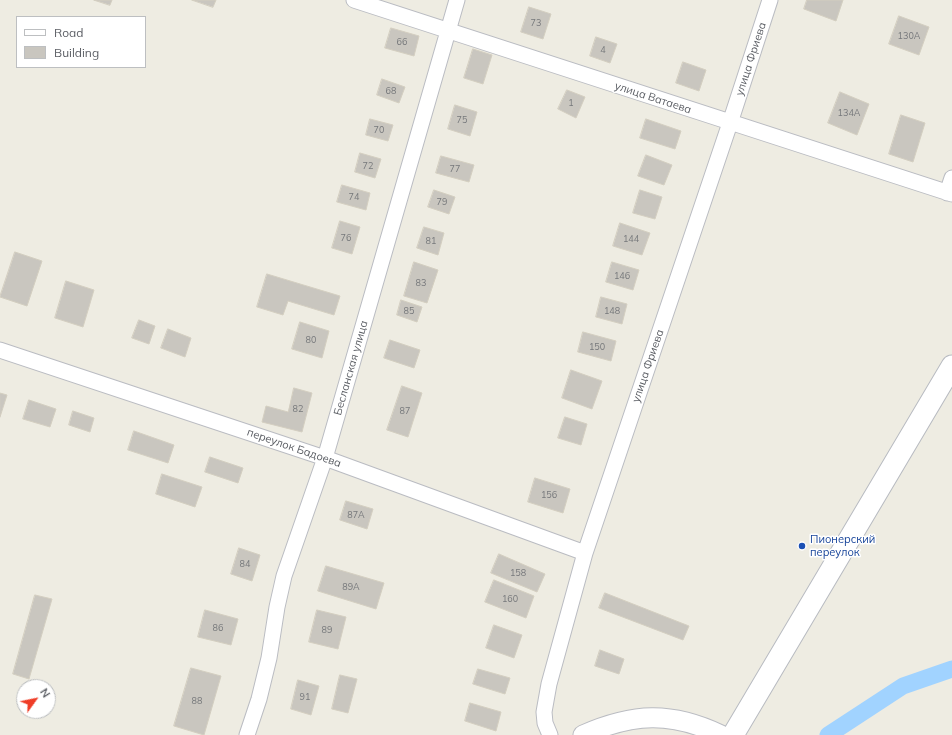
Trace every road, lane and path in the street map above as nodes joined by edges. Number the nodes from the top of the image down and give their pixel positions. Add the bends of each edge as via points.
1 (354, 0) edge
2 (457, 0) edge
3 (770, 0) edge
4 (448, 31) junction
5 (730, 123) junction
6 (952, 178) edge
7 (950, 193) edge
8 (0, 350) edge
9 (952, 366) edge
10 (325, 458) junction
11 (585, 553) junction
12 (246, 735) edge
13 (550, 735) edge
14 (583, 735) edge
15 (721, 735) edge
16 (733, 735) edge

1 - 4 street, улица Ватаева
2 - 4 street, Бесланская улица
3 - 5 street, улица Фриева
4 - 5 street, улица Ватаева
4 - 10 street, Бесланская улица
5 - 7 street, улица Ватаева
5 - 11 street, улица Фриева
6 - 7 street
8 - 10 street, переулок Бадоева
9 - 16 main road
10 - 11 street, переулок Бадоева
10 - 12 street, Бесланская улица via 284,576 259,699
11 - 13 street, улица Фриева via 549,684 544,712
14 - 15 street via 604,726 654,718 680,720

